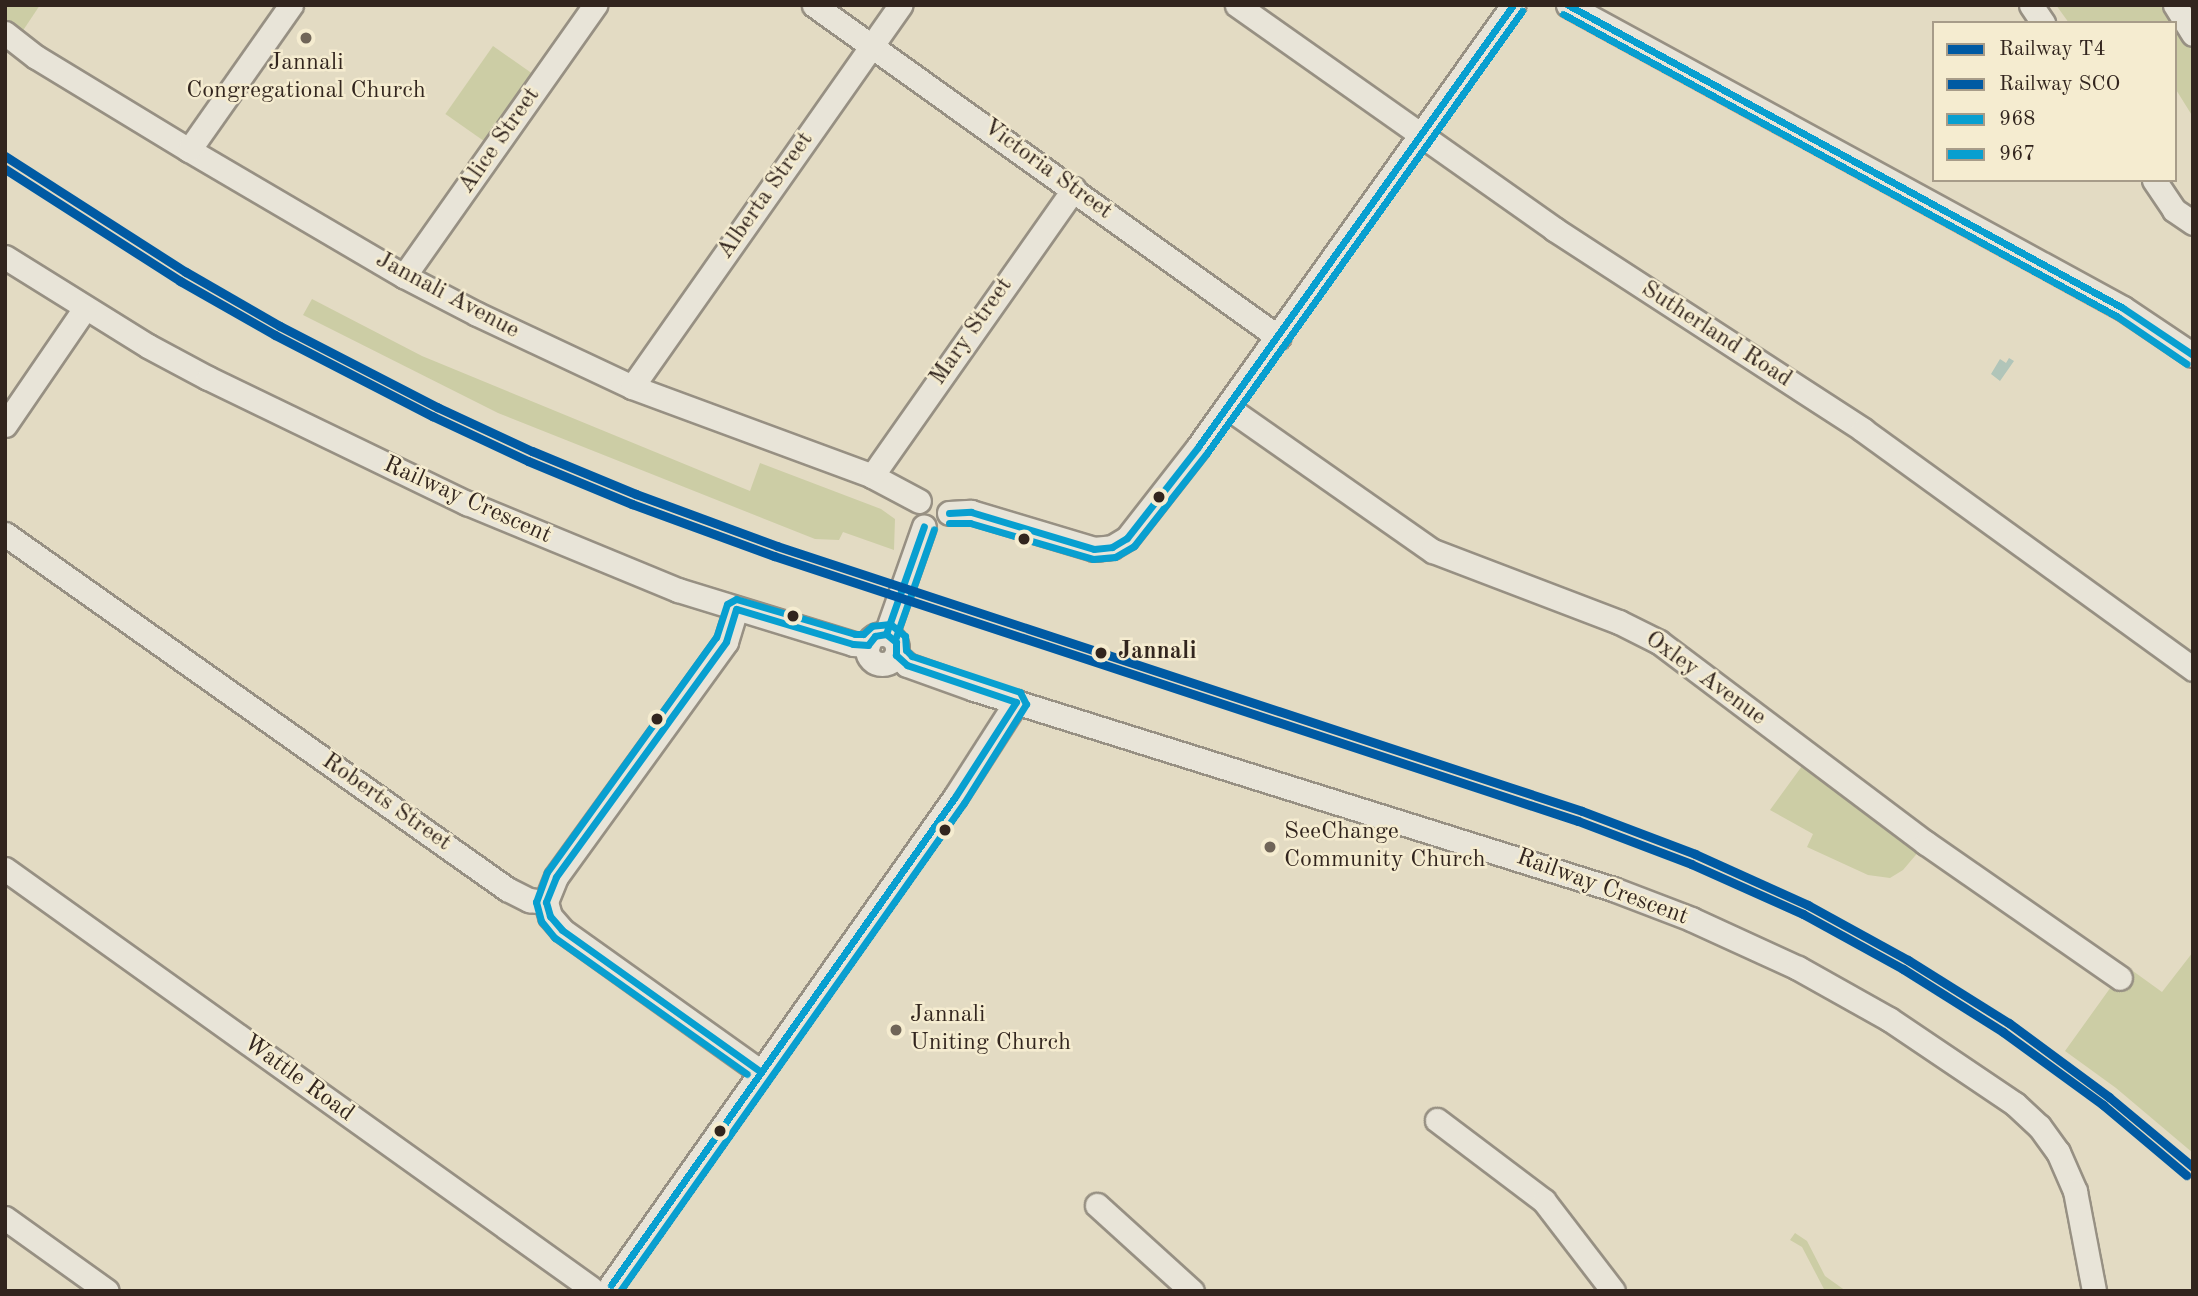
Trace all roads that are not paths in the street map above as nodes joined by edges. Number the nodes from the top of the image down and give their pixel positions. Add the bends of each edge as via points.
1 (291, 5) edge
2 (595, 5) edge
3 (814, 5) edge
4 (900, 5) edge
5 (1237, 5) edge
6 (1513, 5) edge
7 (1568, 5) edge
8 (2031, 5) edge
9 (2175, 5) edge
10 (2042, 21) edge
11 (5, 33) edge
12 (2193, 34) edge
13 (872, 45) junction
14 (1421, 134) junction
15 (189, 150) junction
16 (2155, 182) edge
17 (1074, 189) junction
18 (2193, 223) edge
19 (5, 257) edge
20 (404, 276) junction
21 (85, 308) junction
22 (1278, 337) junction
23 (2193, 355) edge
24 (632, 387) junction
25 (1227, 407) junction
26 (5, 425) edge
27 (872, 477) junction
28 (919, 501) junction
29 (949, 513) junction
30 (924, 526) junction
31 (5, 534) edge
32 (736, 609) junction
33 (882, 631) junction
34 (2193, 669) edge
35 (1016, 702) junction
36 (5, 869) edge
37 (546, 902) junction
38 (2120, 978) dead end
39 (760, 1071) junction
40 (1437, 1120) dead end
41 (1097, 1205) dead end
42 (5, 1218) edge
43 (602, 1288) edge
44 (107, 1291) edge
45 (1192, 1291) edge
46 (1614, 1291) edge
47 (2094, 1291) edge

1 - 15 street
2 - 20 street, Alice Street
3 - 13 street, Victoria Street
4 - 13 street, Alberta Street
5 - 14 street, Sutherland Road
6 - 14 street
7 - 23 street via 2123,308
8 - 10 street
9 - 12 street
11 - 15 street, Jannali Avenue via 36,57
13 - 17 street, Victoria Street
13 - 24 street, Alberta Street
14 - 22 street
14 - 34 street, Sutherland Road via 1666,304 1863,430
15 - 20 street, Jannali Avenue
16 - 18 street via 2174,209
17 - 22 street, Victoria Street
17 - 27 street, Mary Street
19 - 21 street, Railway Crescent
20 - 24 street, Jannali Avenue
21 - 26 street
21 - 32 street, Railway Crescent via 208,378 467,503 629,571
22 - 25 street
24 - 27 street, Jannali Avenue
25 - 29 street via 1143,522 1112,547 1084,547 971,512
25 - 38 street, Oxley Avenue via 1433,551 1619,622 1659,642 1926,842
27 - 28 street, Jannali Avenue
28 - 29 street via 938,496
28 - 30 street via 916,516
29 - 30 street via 940,527
30 - 33 street
31 - 37 street, Roberts Street via 507,889
32 - 33 street, Railway Crescent via 853,644
32 - 37 street via 726,642 556,877
33 - 35 street, Railway Crescent via 868,654 879,664 896,655 906,665
35 - 39 street via 947,808
35 - 47 street, Railway Crescent via 1554,869 1747,944 1889,1019 2015,1104 2049,1138 2075,1191
36 - 43 street, Wattle Road
37 - 39 street via 562,930
39 - 43 street
40 - 46 street via 1544,1201
41 - 45 street
42 - 44 street

